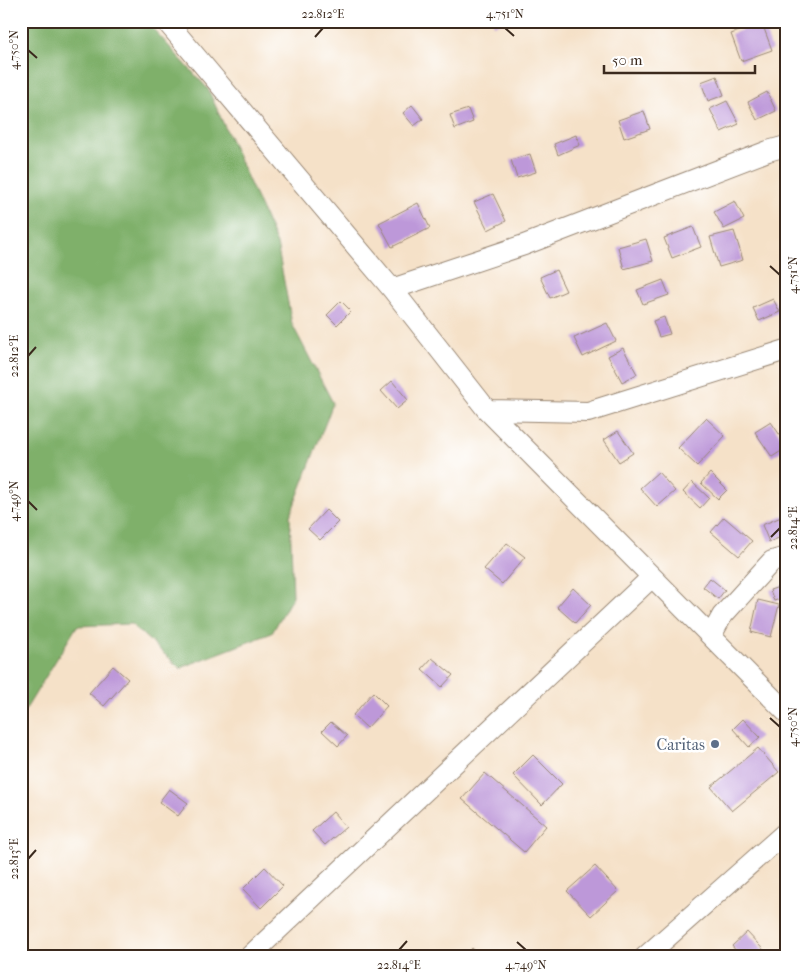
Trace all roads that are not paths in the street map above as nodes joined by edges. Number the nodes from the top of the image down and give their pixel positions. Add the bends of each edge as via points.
1 (166, 21) edge
2 (786, 146) edge
3 (392, 289) junction
4 (786, 350) edge
5 (487, 410) junction
6 (786, 557) edge
7 (652, 577) junction
8 (711, 636) junction
9 (786, 712) edge
10 (786, 832) edge
11 (249, 957) edge
12 (645, 957) edge

1 - 3 street
2 - 3 street via 524,244
3 - 5 street
4 - 5 street via 588,412
5 - 7 street
6 - 8 street via 772,561 722,616
7 - 8 street
7 - 11 street
8 - 9 street
10 - 12 street

